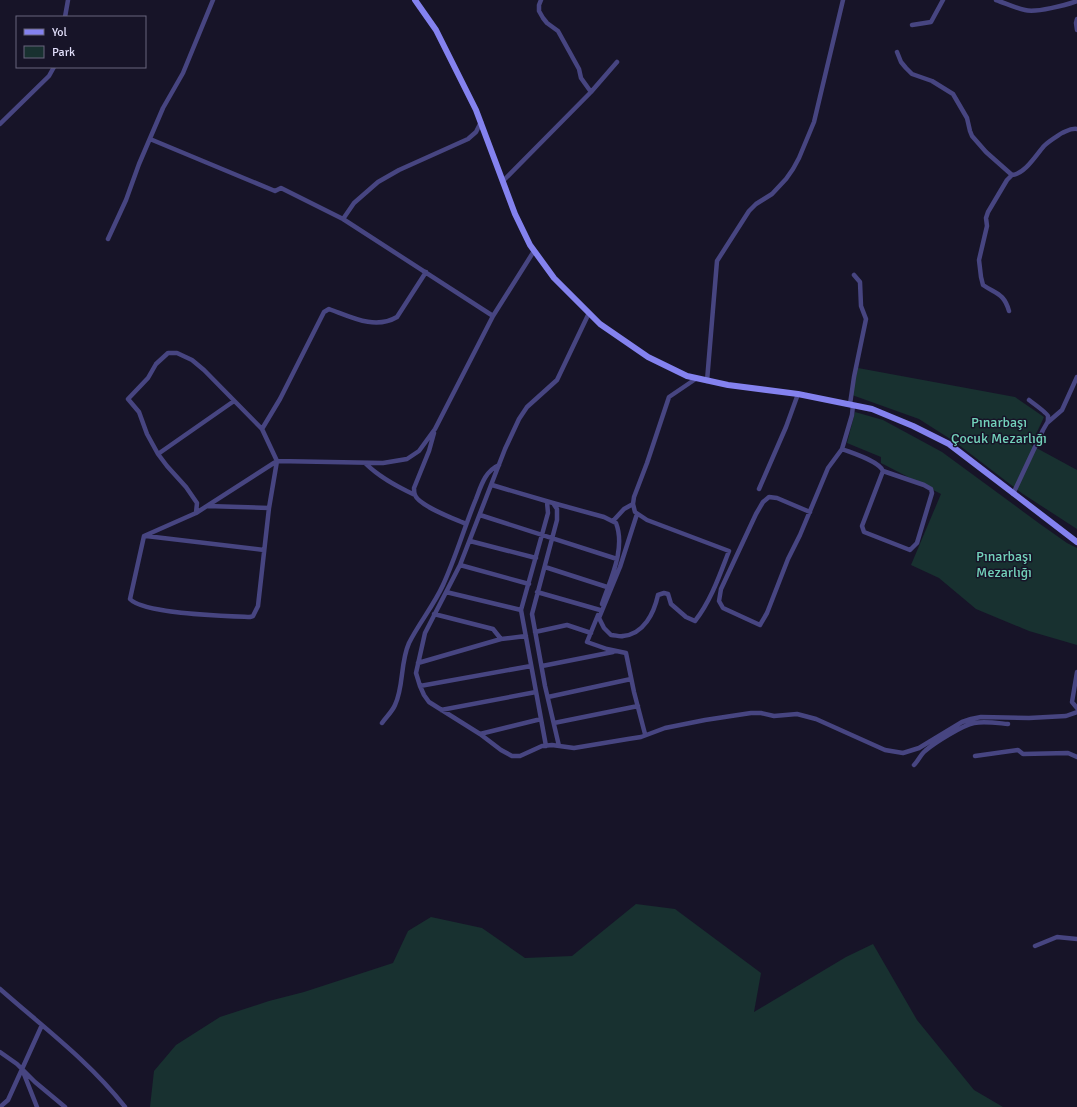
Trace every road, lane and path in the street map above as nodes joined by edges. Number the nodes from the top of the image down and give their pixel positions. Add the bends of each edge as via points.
1 (68, 0) edge
2 (212, 0) edge
3 (415, 0) edge
4 (541, 0) edge
5 (843, 0) edge
6 (943, 0) edge
7 (996, 0) edge
8 (1077, 1) edge
9 (65, 16) edge
10 (1077, 19) edge
11 (912, 25) dead end
12 (1077, 30) edge
13 (897, 52) dead end
14 (617, 62) dead end
15 (53, 68) edge
16 (591, 92) junction
17 (481, 122) junction
18 (0, 124) edge
19 (1077, 129) edge
20 (150, 139) junction
21 (1012, 175) junction
22 (503, 182) junction
23 (343, 219) junction
24 (108, 239) dead end
25 (534, 251) junction
26 (426, 272) junction
27 (854, 275) dead end
28 (1009, 310) dead end
29 (589, 313) junction
30 (493, 316) junction
31 (1077, 377) edge
32 (697, 378) junction
33 (707, 381) junction
34 (798, 394) junction
35 (1029, 400) dead end
36 (234, 401) junction
37 (852, 405) junction
38 (1048, 423) junction
39 (262, 429) junction
40 (435, 429) junction
41 (842, 449) junction
42 (158, 454) junction
43 (277, 461) junction
44 (365, 463) junction
45 (499, 465) junction
46 (883, 471) junction
47 (492, 485) junction
48 (759, 489) dead end
49 (1013, 494) junction
50 (415, 495) junction
51 (547, 502) junction
52 (553, 503) junction
53 (633, 504) junction
54 (208, 506) junction
55 (269, 508) junction
56 (810, 512) junction
57 (196, 513) junction
58 (638, 514) junction
59 (480, 515) junction
60 (613, 522) junction
61 (466, 524) junction
62 (543, 535) junction
63 (144, 536) junction
64 (552, 538) junction
65 (470, 541) junction
66 (1077, 542) edge
67 (264, 550) junction
68 (536, 558) junction
69 (617, 559) junction
70 (460, 565) junction
71 (544, 567) junction
72 (529, 584) junction
73 (607, 587) junction
74 (446, 592) junction
75 (537, 592) junction
76 (522, 610) junction
77 (600, 610) junction
78 (434, 614) junction
79 (535, 632) junction
80 (591, 633) junction
81 (526, 636) junction
82 (501, 639) junction
83 (617, 651) junction
84 (418, 663) junction
85 (531, 666) junction
86 (542, 666) junction
87 (1077, 672) edge
88 (632, 680) junction
89 (420, 686) junction
90 (536, 692) junction
91 (548, 697) junction
92 (638, 706) junction
93 (1077, 708) edge
94 (441, 710) junction
95 (1077, 712) edge
96 (541, 719) junction
97 (382, 723) dead end
98 (554, 723) junction
99 (1008, 724) dead end
100 (480, 734) junction
101 (645, 734) junction
102 (546, 746) junction
103 (559, 746) junction
104 (974, 756) dead end
105 (1077, 757) edge
106 (914, 765) dead end
107 (1077, 939) edge
108 (1035, 946) dead end
109 (0, 989) edge
110 (42, 1026) junction
111 (0, 1052) edge
112 (21, 1068) junction
113 (0, 1107) edge
114 (37, 1107) edge
115 (65, 1107) edge
116 (125, 1107) edge

1 - 9 street
2 - 20 street via 190,58 163,108
3 - 17 main road via 436,30
4 - 16 street via 539,11 547,23 558,31
5 - 33 street via 814,122 793,169 772,194 749,212 717,261
6 - 11 street via 931,22
7 - 8 street via 1027,11
10 - 12 street
13 - 21 street via 901,62 912,74 932,81 956,97 967,118 972,136
14 - 16 street
15 - 18 street via 49,76
16 - 22 street
17 - 22 main road
17 - 23 street via 476,132 468,139 378,182 354,203
19 - 21 street via 1066,131 1056,137 1017,175
20 - 23 street via 275,191 281,188
20 - 24 street
21 - 28 street via 988,212 979,260 983,285 1002,296
22 - 25 main road via 515,214
23 - 26 street
25 - 29 main road via 554,278
25 - 30 street
26 - 30 street
26 - 39 street via 397,317 390,321 373,323 329,309 324,312
27 - 37 street via 860,282 861,306 866,319 854,377
29 - 32 main road via 600,324 648,357
29 - 45 street via 557,380 527,407
30 - 40 street
31 - 38 street via 1062,410
32 - 33 main road
32 - 53 street via 669,397
33 - 34 main road
34 - 37 main road
34 - 48 street
35 - 38 street via 1046,412
36 - 39 street
36 - 42 street
36 - 42 street via 192,360 177,353 168,354 156,364 148,378 128,398 139,412 146,434
37 - 41 street via 852,415
37 - 49 main road via 872,409 949,444
38 - 49 street
39 - 43 street
40 - 44 street via 419,451 407,459
40 - 50 street via 414,488
41 - 46 street via 867,459
41 - 56 street via 828,468
42 - 57 street via 197,503
43 - 44 street
43 - 54 street
43 - 55 street
44 - 50 street via 376,474
45 - 47 street
45 - 61 street via 492,468 486,476
46 - 46 street via 862,526 864,532 910,550 917,542 931,489
47 - 51 street
47 - 59 street
49 - 66 main road
50 - 61 street via 433,509
51 - 52 street
51 - 62 street via 548,513
52 - 60 street via 604,517
52 - 64 street via 557,509 557,520
53 - 58 street
53 - 60 street via 624,509
54 - 55 street
54 - 57 street
55 - 67 street
56 - 56 street via 760,625 723,608 719,601 721,589 763,502 768,497 777,498
57 - 63 street
58 - 58 street via 647,520 729,551 717,581 695,620 686,617 671,604 668,594 664,593 658,595 656,606 646,623 635,632 623,636 611,635 599,618
59 - 62 street
59 - 65 street
60 - 69 street via 619,530
61 - 97 street via 442,587 409,644 395,705
62 - 64 street
62 - 68 street
63 - 67 street
63 - 67 street via 130,599 134,603 159,610 250,618 258,606
64 - 69 street
64 - 71 street
65 - 68 street
65 - 70 street
68 - 72 street
69 - 73 street
70 - 72 street
70 - 74 street
71 - 73 street
71 - 75 street
72 - 76 street
73 - 77 street
74 - 76 street
74 - 78 street
75 - 77 street
75 - 79 street via 532,614
76 - 81 street
77 - 80 street
78 - 82 street via 493,629
78 - 84 street via 425,632
79 - 80 street via 567,625
79 - 86 street
80 - 83 street via 587,642
81 - 82 street
81 - 85 street
82 - 84 street
83 - 86 street
83 - 88 street via 626,652
84 - 89 street via 416,673
85 - 89 street
85 - 90 street
86 - 91 street
87 - 93 street via 1072,702
88 - 91 street
88 - 92 street
89 - 94 street via 429,702
90 - 94 street
90 - 96 street
91 - 98 street
92 - 98 street
92 - 101 street
94 - 100 street
95 - 101 street via 1066,716 971,718 919,748 903,753 885,750 816,719 797,714 774,716 751,713 672,726
96 - 100 street
96 - 102 street
98 - 103 street
99 - 106 street via 988,722 966,726 925,751
100 - 102 street via 512,756 520,756
101 - 103 street via 641,737 574,748
102 - 103 street
104 - 105 street via 1018,750 1024,754 1068,753
107 - 108 street via 1057,937
109 - 110 street
110 - 112 street
110 - 116 street via 84,1062
111 - 112 street
112 - 113 street via 8,1100
112 - 114 street
112 - 115 street

